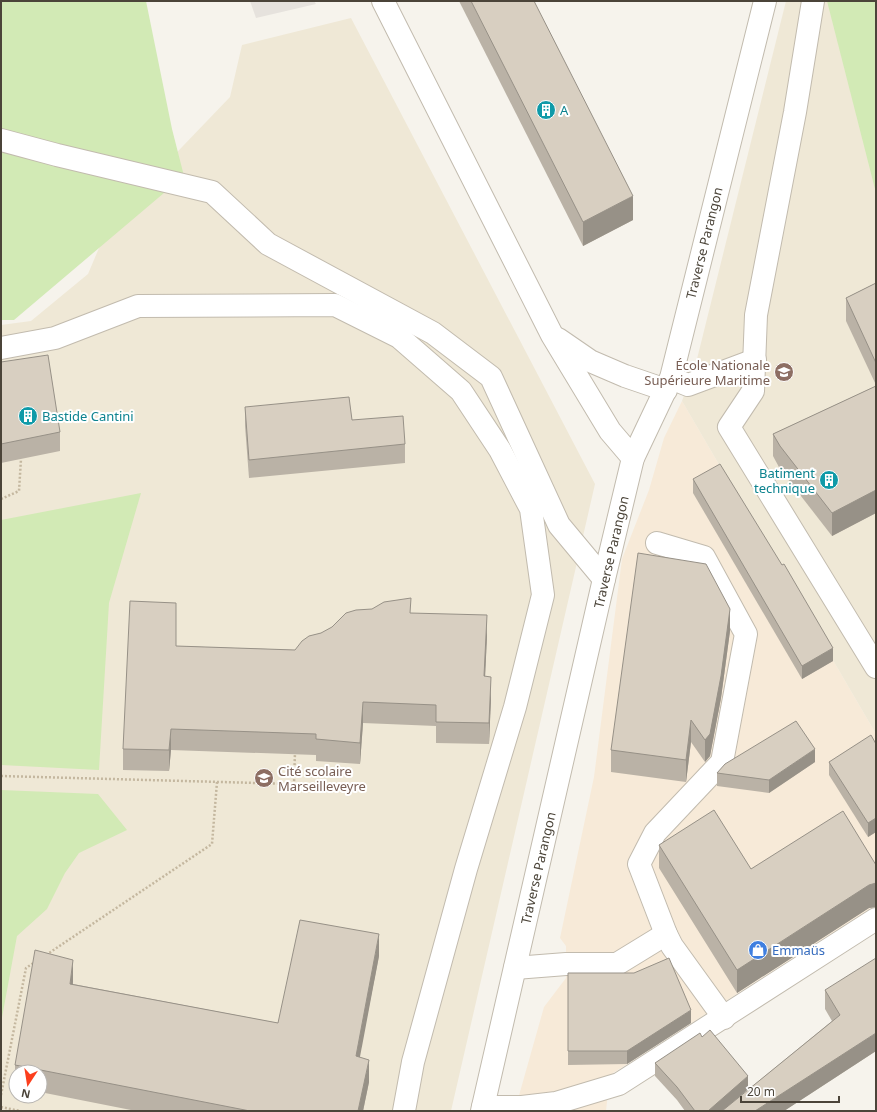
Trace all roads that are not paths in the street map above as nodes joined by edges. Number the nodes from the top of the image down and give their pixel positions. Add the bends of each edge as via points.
1 (383, 1) edge
2 (765, 1) edge
3 (813, 1) edge
4 (1, 140) edge
5 (552, 335) junction
6 (1, 348) edge
7 (754, 360) junction
8 (668, 384) junction
9 (633, 458) junction
10 (657, 543) dead end
11 (604, 580) junction
12 (876, 667) edge
13 (876, 919) edge
14 (666, 934) junction
15 (515, 968) junction
16 (724, 1018) junction
17 (553, 1107) edge
18 (482, 1109) edge
19 (404, 1111) edge

1 - 5 street
2 - 8 street, Traverse Parangon
3 - 7 street via 795,112 756,315
4 - 11 street via 212,192 268,244 433,333 491,377 559,525
5 - 8 street via 590,361 625,376
5 - 9 street via 610,431
6 - 19 street via 55,338 138,306 335,305 399,337 461,391 500,450 532,509 542,595 515,707 466,869 413,1062
7 - 8 street via 688,385
7 - 12 street via 753,391 729,427
8 - 9 street, Traverse Parangon
9 - 11 street, Traverse Parangon
10 - 14 street via 704,557 746,634 722,762 655,833 639,864
11 - 15 street, Traverse Parangon
13 - 16 street
14 - 15 street via 617,964
14 - 16 street
15 - 18 street, Traverse Parangon
16 - 17 street via 619,1084
17 - 18 street

